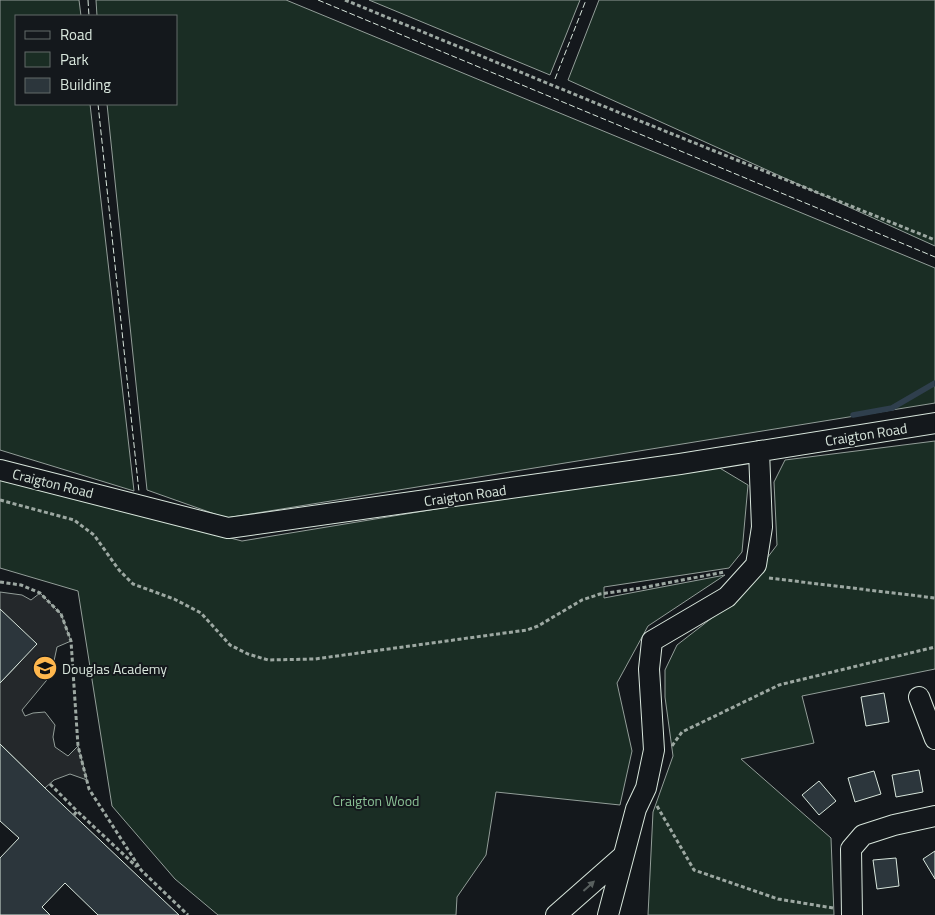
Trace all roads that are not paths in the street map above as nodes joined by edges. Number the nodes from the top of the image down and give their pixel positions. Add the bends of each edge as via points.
1 (935, 423) edge
2 (759, 451) junction
3 (0, 470) edge
4 (919, 697) dead end
5 (935, 739) edge
6 (935, 816) edge
7 (622, 856) junction
8 (852, 913) edge
9 (556, 915) edge
10 (608, 915) edge

1 - 2 street, Craigton Road
2 - 3 street, Craigton Road via 228,528
2 - 7 street via 762,527 756,565 727,597 652,641 649,669 654,750 646,788
4 - 5 street
6 - 8 street via 863,835 851,849
9 -> 7 street
7 - 10 street

